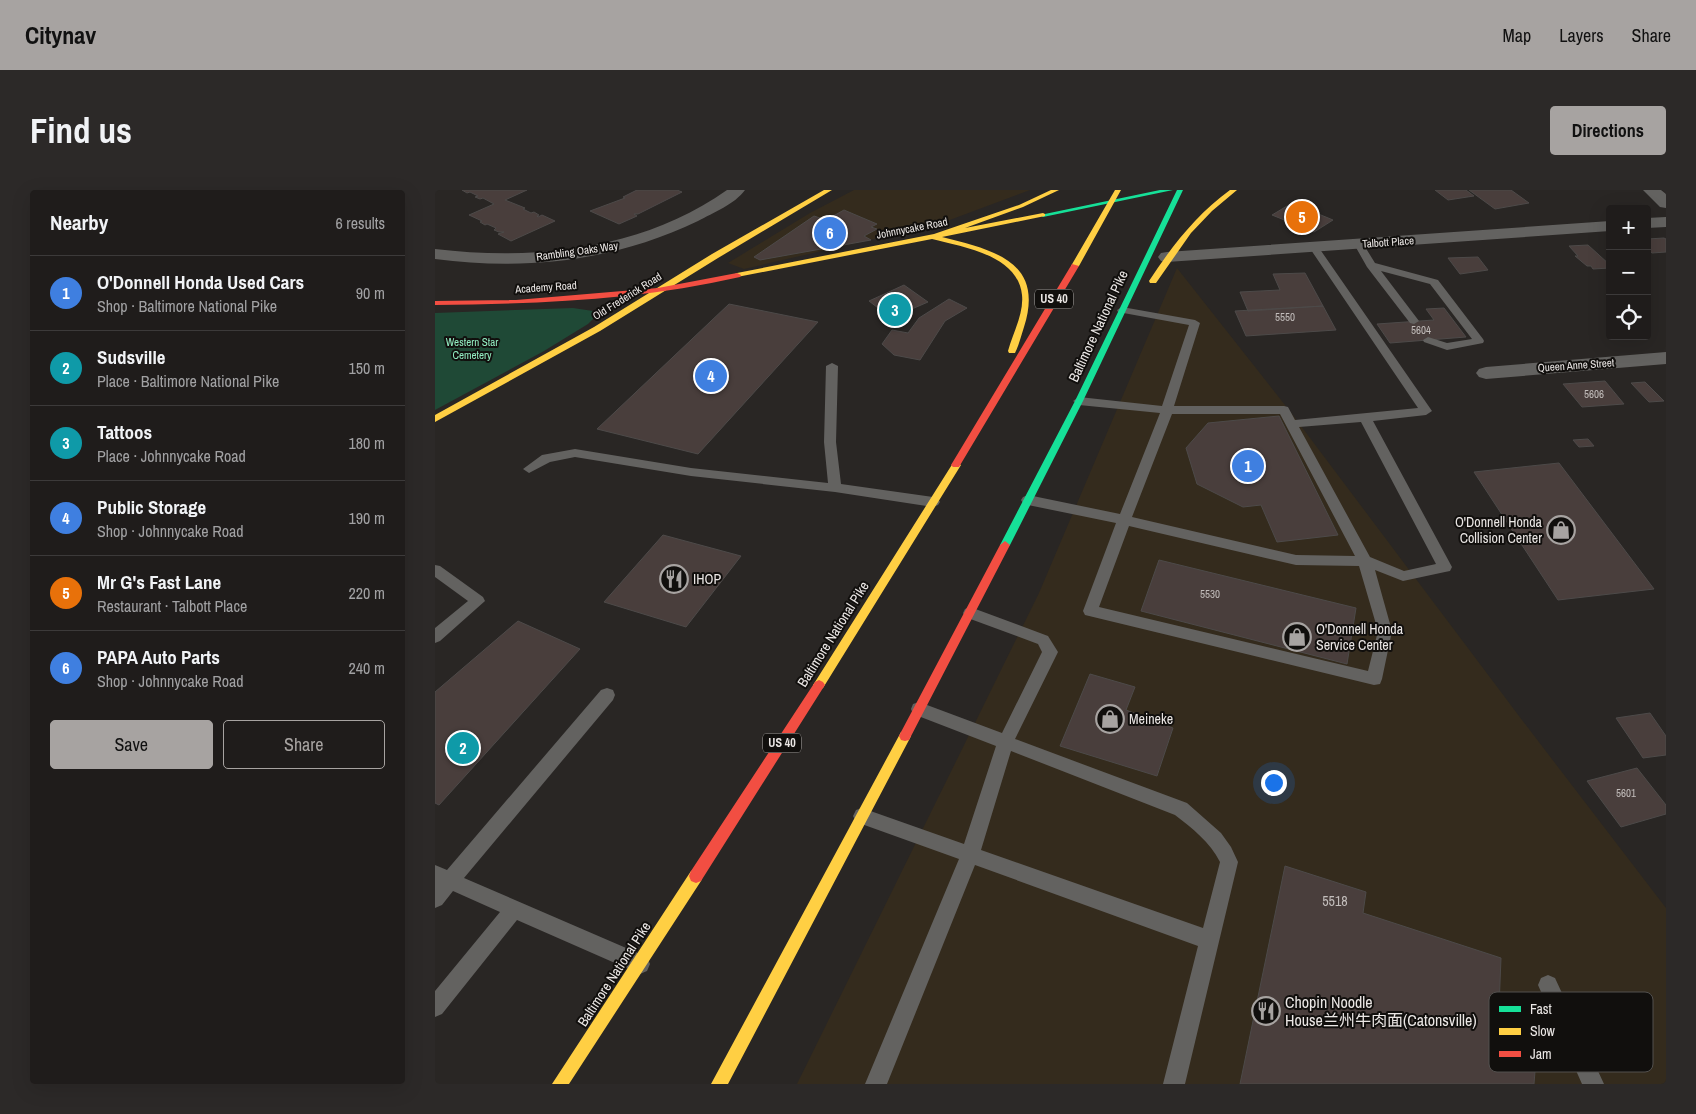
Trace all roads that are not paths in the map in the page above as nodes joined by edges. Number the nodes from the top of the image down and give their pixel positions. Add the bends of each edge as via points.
1 (737, 190) edge
2 (829, 190) edge
3 (1057, 190) edge
4 (1117, 190) edge
5 (1170, 190) edge
6 (1180, 190) edge
7 (1234, 190) edge
8 (1651, 190) edge
9 (1112, 201) junction
10 (1666, 203) edge
11 (1666, 222) edge
12 (1651, 223) edge
13 (1606, 226) edge
14 (933, 237) junction
15 (1359, 244) junction
16 (1314, 247) junction
17 (435, 254) edge
18 (1167, 257) junction
19 (1371, 265) junction
20 (1148, 288) dead end
21 (658, 290) junction
22 (435, 303) edge
23 (1131, 309) junction
24 (1414, 321) dead end
25 (1428, 340) dead end
26 (1666, 358) edge
27 (832, 366) dead end
28 (1486, 372) dead end
29 (997, 398) junction
30 (1079, 402) junction
31 (1167, 410) junction
32 (1365, 418) junction
33 (435, 419) edge
34 (1291, 424) junction
35 (529, 469) dead end
36 (835, 488) junction
37 (1028, 500) junction
38 (933, 502) junction
39 (1124, 520) junction
40 (1365, 561) junction
41 (435, 570) edge
42 (970, 613) junction
43 (435, 637) edge
44 (607, 695) dead end
45 (919, 709) junction
46 (1005, 743) junction
47 (862, 816) junction
48 (969, 856) junction
49 (443, 878) edge
50 (435, 899) edge
51 (514, 909) junction
52 (1209, 940) junction
53 (640, 964) junction
54 (1548, 985) dead end
55 (1551, 992) edge
56 (435, 1007) edge
57 (582, 1050) junction
58 (1588, 1072) edge
59 (554, 1084) edge
60 (560, 1084) edge
61 (719, 1084) edge
62 (876, 1084) edge
63 (1174, 1084) edge
64 (1593, 1084) edge

1 - 17 street, Rambling Oaks Way via 683,223 615,248 533,258 479,259
2 - 21 main road, Old Frederick Road
3 - 14 main road
4 - 9 main road, Baltimore National Pike / US 40
5 - 9 main road, Johnnycake Road
6 - 23 main road, Baltimore National Pike
7 - 18 main road via 1186,230
8 - 10 street
9 - 14 main road, Johnnycake Road
9 - 29 main road, Baltimore National Pike / US 40
11 - 12 street
13 - 15 street, Talbott Place
14 - 21 main road, Johnnycake Road
14 - 29 main road via 1004,261 1017,271 1023,281 1026,294 1023,313
15 - 16 street, Talbott Place
15 - 19 lane
16 - 18 street, Talbott Place
16 - 32 lane via 1426,411
18 - 20 main road
19 - 24 lane
19 - 25 lane via 1434,282 1479,341 1439,346
21 - 22 main road, Academy Road via 516,302
21 - 33 main road, Old Frederick Road via 597,330
23 - 30 main road, Baltimore National Pike
23 - 31 lane via 1195,323
26 - 28 street, Queen Anne Street
27 - 36 lane via 830,442
29 - 38 main road, Baltimore National Pike / US 40
30 - 31 lane
30 - 37 main road, Baltimore National Pike
31 - 34 lane via 1284,410
31 - 39 lane
32 - 34 lane
32 - 40 lane via 1445,567 1403,576
34 - 40 lane
35 - 36 lane via 546,458 575,453 691,472
36 - 38 lane
37 - 39 lane
37 - 42 main road, Baltimore National Pike
38 - 53 main road, Baltimore National Pike / US 40
39 - 40 lane via 1296,560
39 - 40 lane via 1090,611 1374,678 1385,631
41 - 43 lane via 478,601
42 - 45 main road, Baltimore National Pike
42 - 46 lane via 1043,640 1050,652
44 - 49 lane
45 - 46 lane
45 - 47 main road, Baltimore National Pike
46 - 48 lane
46 - 52 lane via 1181,809 1208,830 1225,851 1229,862
47 - 48 lane
47 - 61 main road, Baltimore National Pike
48 - 52 lane
48 - 62 lane
49 - 50 lane
49 - 51 lane
51 - 53 lane
51 - 56 lane
52 - 63 lane
53 - 57 main road, Baltimore National Pike / US 40
54 - 55 lane
57 - 59 main road
57 - 60 main road, Baltimore National Pike / US 40
58 - 64 lane

